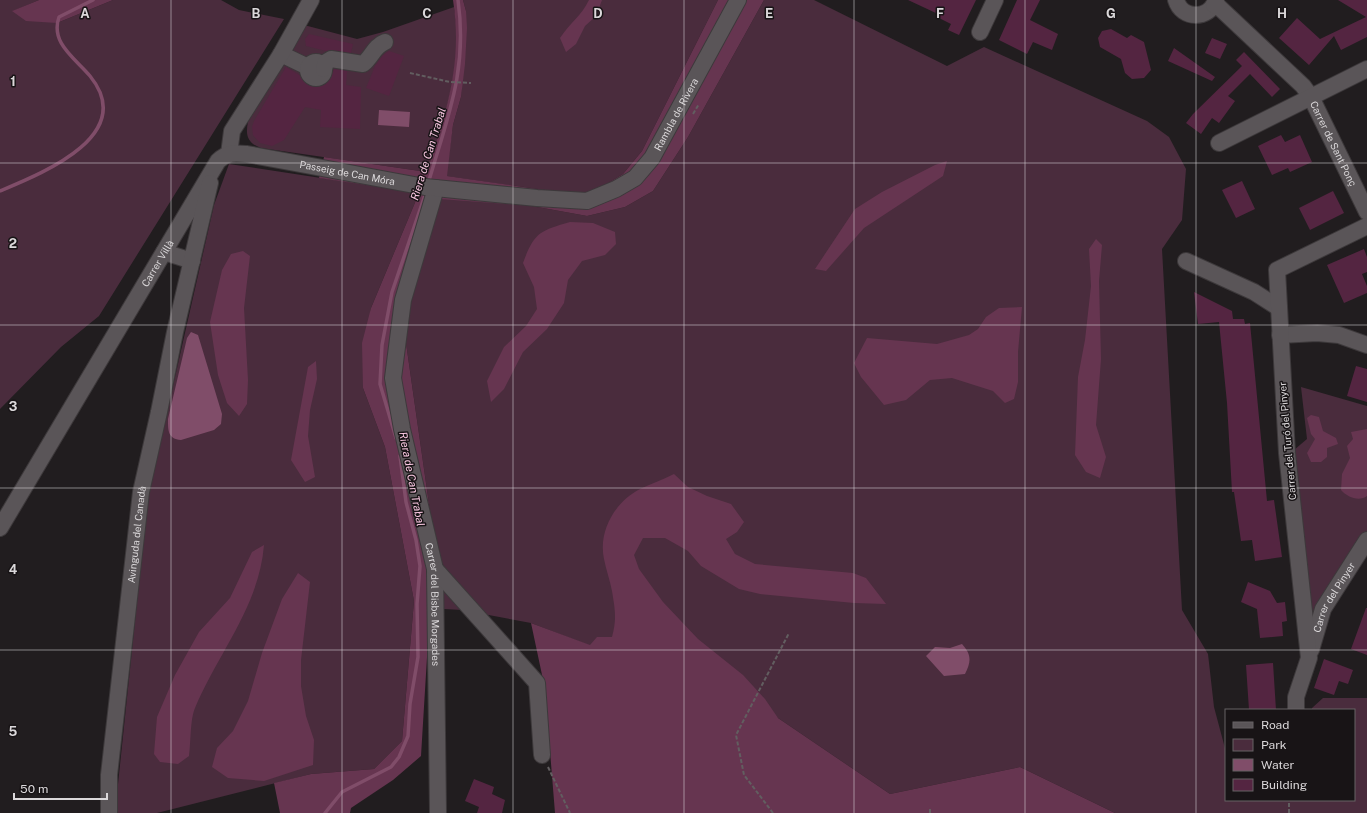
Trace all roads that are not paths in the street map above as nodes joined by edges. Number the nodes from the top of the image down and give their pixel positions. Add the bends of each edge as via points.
1 (311, 0) edge
2 (738, 0) edge
3 (995, 0) edge
4 (1176, 0) edge
5 (1215, 3) edge
6 (980, 32) dead end
7 (385, 42) dead end
8 (281, 54) junction
9 (1367, 69) edge
10 (1311, 97) junction
11 (1219, 142) dead end
12 (229, 154) junction
13 (213, 170) junction
14 (431, 188) junction
15 (587, 201) joint
16 (1367, 212) edge
17 (1367, 226) edge
18 (164, 252) junction
19 (192, 261) junction
20 (1186, 261) dead end
21 (1279, 308) junction
22 (1280, 335) junction
23 (1367, 345) edge
24 (0, 528) edge
25 (1367, 540) edge
26 (435, 568) junction
27 (1309, 658) junction
28 (1296, 709) edge
29 (542, 755) road end
30 (109, 813) edge
31 (438, 813) edge

1 - 8 street
2 - 15 street, Rambla de Rivera via 652,158 635,178
3 - 6 street
4 - 5 street via 1178,6 1192,16 1208,12
5 - 10 street, Carrer de Sant Ponç via 1303,86
7 - 8 street via 378,45 363,64 331,59 326,62 324,69 322,64 316,62 308,66
8 - 12 street via 232,131
9 - 10 street
10 - 11 street
10 - 16 street, Carrer de Sant Ponç
12 - 13 street, Carrer Villà via 218,161
12 - 14 street, Passeig de Can Móra via 247,154
13 - 18 street, Carrer Villà
13 - 19 street, Avinguda del Canadà
14 - 15 street, Passeig de Can Móra
14 - 26 street, Carrer del Bisbe Morgades via 403,300 393,378 402,429
17 - 21 street, Carrer del Turó del Pinyer via 1277,270
18 - 19 street
18 - 24 street, Carrer Villà
19 - 30 street, Avinguda del Canadà via 140,492 109,775
20 - 21 street via 1254,292
21 - 22 street, Carrer del Turó del Pinyer
22 - 23 street via 1339,335
22 - 27 street, Carrer del Turó del Pinyer via 1286,453
25 - 27 street, Carrer del Pinyer via 1323,609
26 - 29 street via 537,683
26 - 31 street, Carrer del Bisbe Morgades
27 - 28 street, Carrer del Turó del Pinyer via 1296,697

